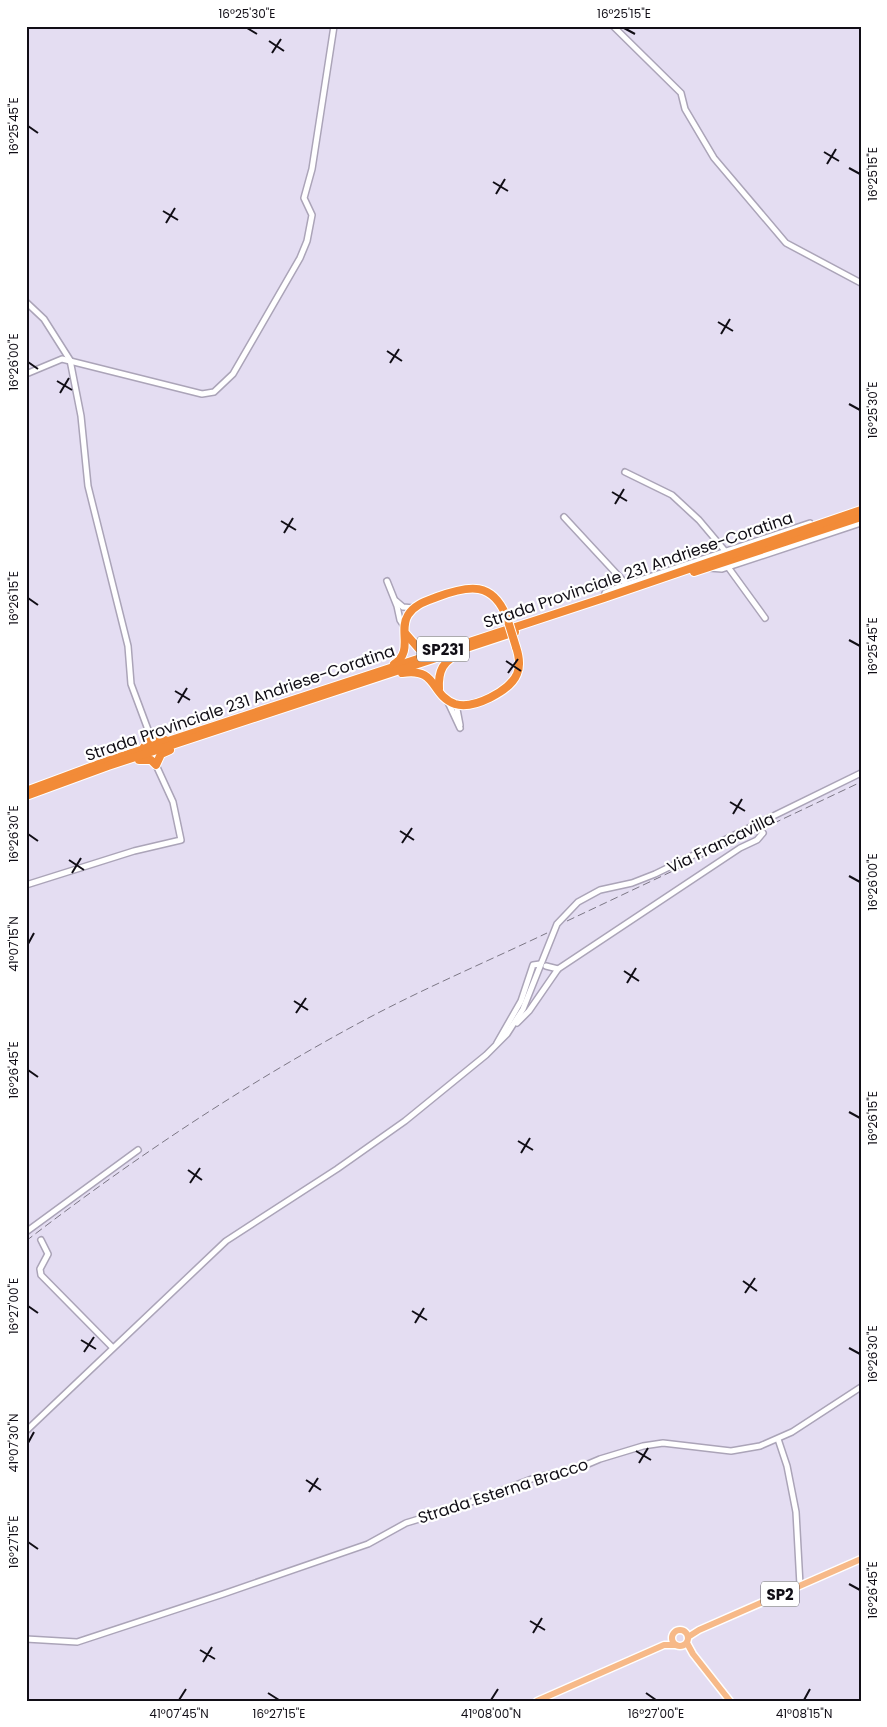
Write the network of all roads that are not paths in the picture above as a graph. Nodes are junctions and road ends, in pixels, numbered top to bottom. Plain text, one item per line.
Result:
1 (334, 26) edge
2 (613, 26) edge
3 (861, 283) edge
4 (26, 302) edge
5 (70, 360) junction
6 (26, 374) edge
7 (625, 472) dead end
8 (861, 508) edge
9 (564, 517) dead end
10 (861, 517) edge
11 (861, 523) edge
12 (726, 552) junction
13 (728, 567) junction
14 (706, 568) junction
15 (387, 581) dead end
16 (626, 584) junction
17 (604, 598) junction
18 (397, 606) junction
19 (414, 608) junction
20 (407, 616) junction
21 (765, 618) dead end
22 (405, 629) junction
23 (489, 640) junction
24 (440, 650) junction
25 (376, 671) junction
26 (396, 671) junction
27 (440, 691) junction
28 (446, 700) junction
29 (470, 703) junction
30 (456, 704) junction
31 (457, 717) junction
32 (208, 727) junction
33 (224, 728) junction
34 (150, 735) junction
35 (106, 764) junction
36 (156, 765) junction
37 (861, 773) edge
38 (26, 790) edge
39 (26, 796) edge
40 (763, 834) dead end
41 (26, 885) edge
42 (540, 964) dead end
43 (546, 966) dead end
44 (558, 970) junction
45 (526, 1010) junction
46 (496, 1046) junction
47 (138, 1150) dead end
48 (26, 1232) edge
49 (42, 1240) dead end
50 (112, 1347) junction
51 (861, 1387) edge
52 (26, 1431) edge
53 (778, 1439) junction
54 (861, 1559) edge
55 (800, 1585) junction
56 (698, 1630) junction
57 (684, 1631) junction
58 (672, 1637) junction
59 (26, 1640) edge
60 (688, 1640) junction
61 (664, 1645) junction
62 (677, 1646) junction
63 (693, 1654) junction
64 (537, 1701) edge
65 (730, 1701) edge

1 - 5 street
2 - 3 street
4 - 5 street
5 - 6 street
5 - 34 street
7 - 12 street
8 - 12 street
8 - 17 highway, Strada Provinciale 231 Andriese-Coratina / SP231
9 - 16 street
10 - 14 highway, Strada Provinciale 231 Andriese-Coratina / SP231
11 - 13 street
12 - 16 street
13 - 14 street
13 - 21 street
14 - 23 highway, Strada Provinciale 231 Andriese-Coratina / SP231
15 - 18 street
16 - 17 street
17 - 24 highway, Strada Provinciale 231 Andriese-Coratina / SP231
18 - 19 street
18 - 20 street
18 - 22 street
19 - 20 highway
19 - 29 highway, bridge
20 - 22 highway
22 - 24 highway
22 - 25 highway
23 - 26 highway, Strada Provinciale 231 Andriese-Coratina / SP231
23 - 27 highway
24 - 25 highway, Strada Provinciale 231 Andriese-Coratina / SP231
25 - 32 highway, Strada Provinciale 231 Andriese-Coratina / SP231
26 - 27 highway
26 - 33 highway, Strada Provinciale 231 Andriese-Coratina / SP231
27 - 28 highway
28 - 30 highway
28 - 31 street
29 - 30 highway
29 - 31 street
30 - 31 street
32 - 34 highway
32 - 35 highway, Strada Provinciale 231 Andriese-Coratina / SP231
33 - 35 highway, Strada Provinciale 231 Andriese-Coratina / SP231
33 - 36 highway
34 - 35 highway
35 - 36 highway
35 - 38 highway, Strada Provinciale 231 Andriese-Coratina / SP231
35 - 39 highway, Strada Provinciale 231 Andriese-Coratina / SP231
36 - 41 street
37 - 45 street, Via Francavilla
40 - 44 street
42 - 46 street
43 - 44 street
44 - 45 street
45 - 46 street
46 - 50 street
47 - 48 street
49 - 50 street
50 - 52 street
51 - 53 street, Strada Esterna Bracco
53 - 55 street
53 - 59 street, Strada Esterna Bracco
54 - 55 main road, SP2
55 - 56 main road, SP2
56 - 57 main road, SP2
56 - 60 main road, SP2
57 - 58 main road
57 - 60 main road
58 - 61 main road
58 - 62 main road
60 - 62 main road
60 - 63 main road
61 - 62 main road
61 - 64 main road
62 - 63 main road
63 - 65 main road

